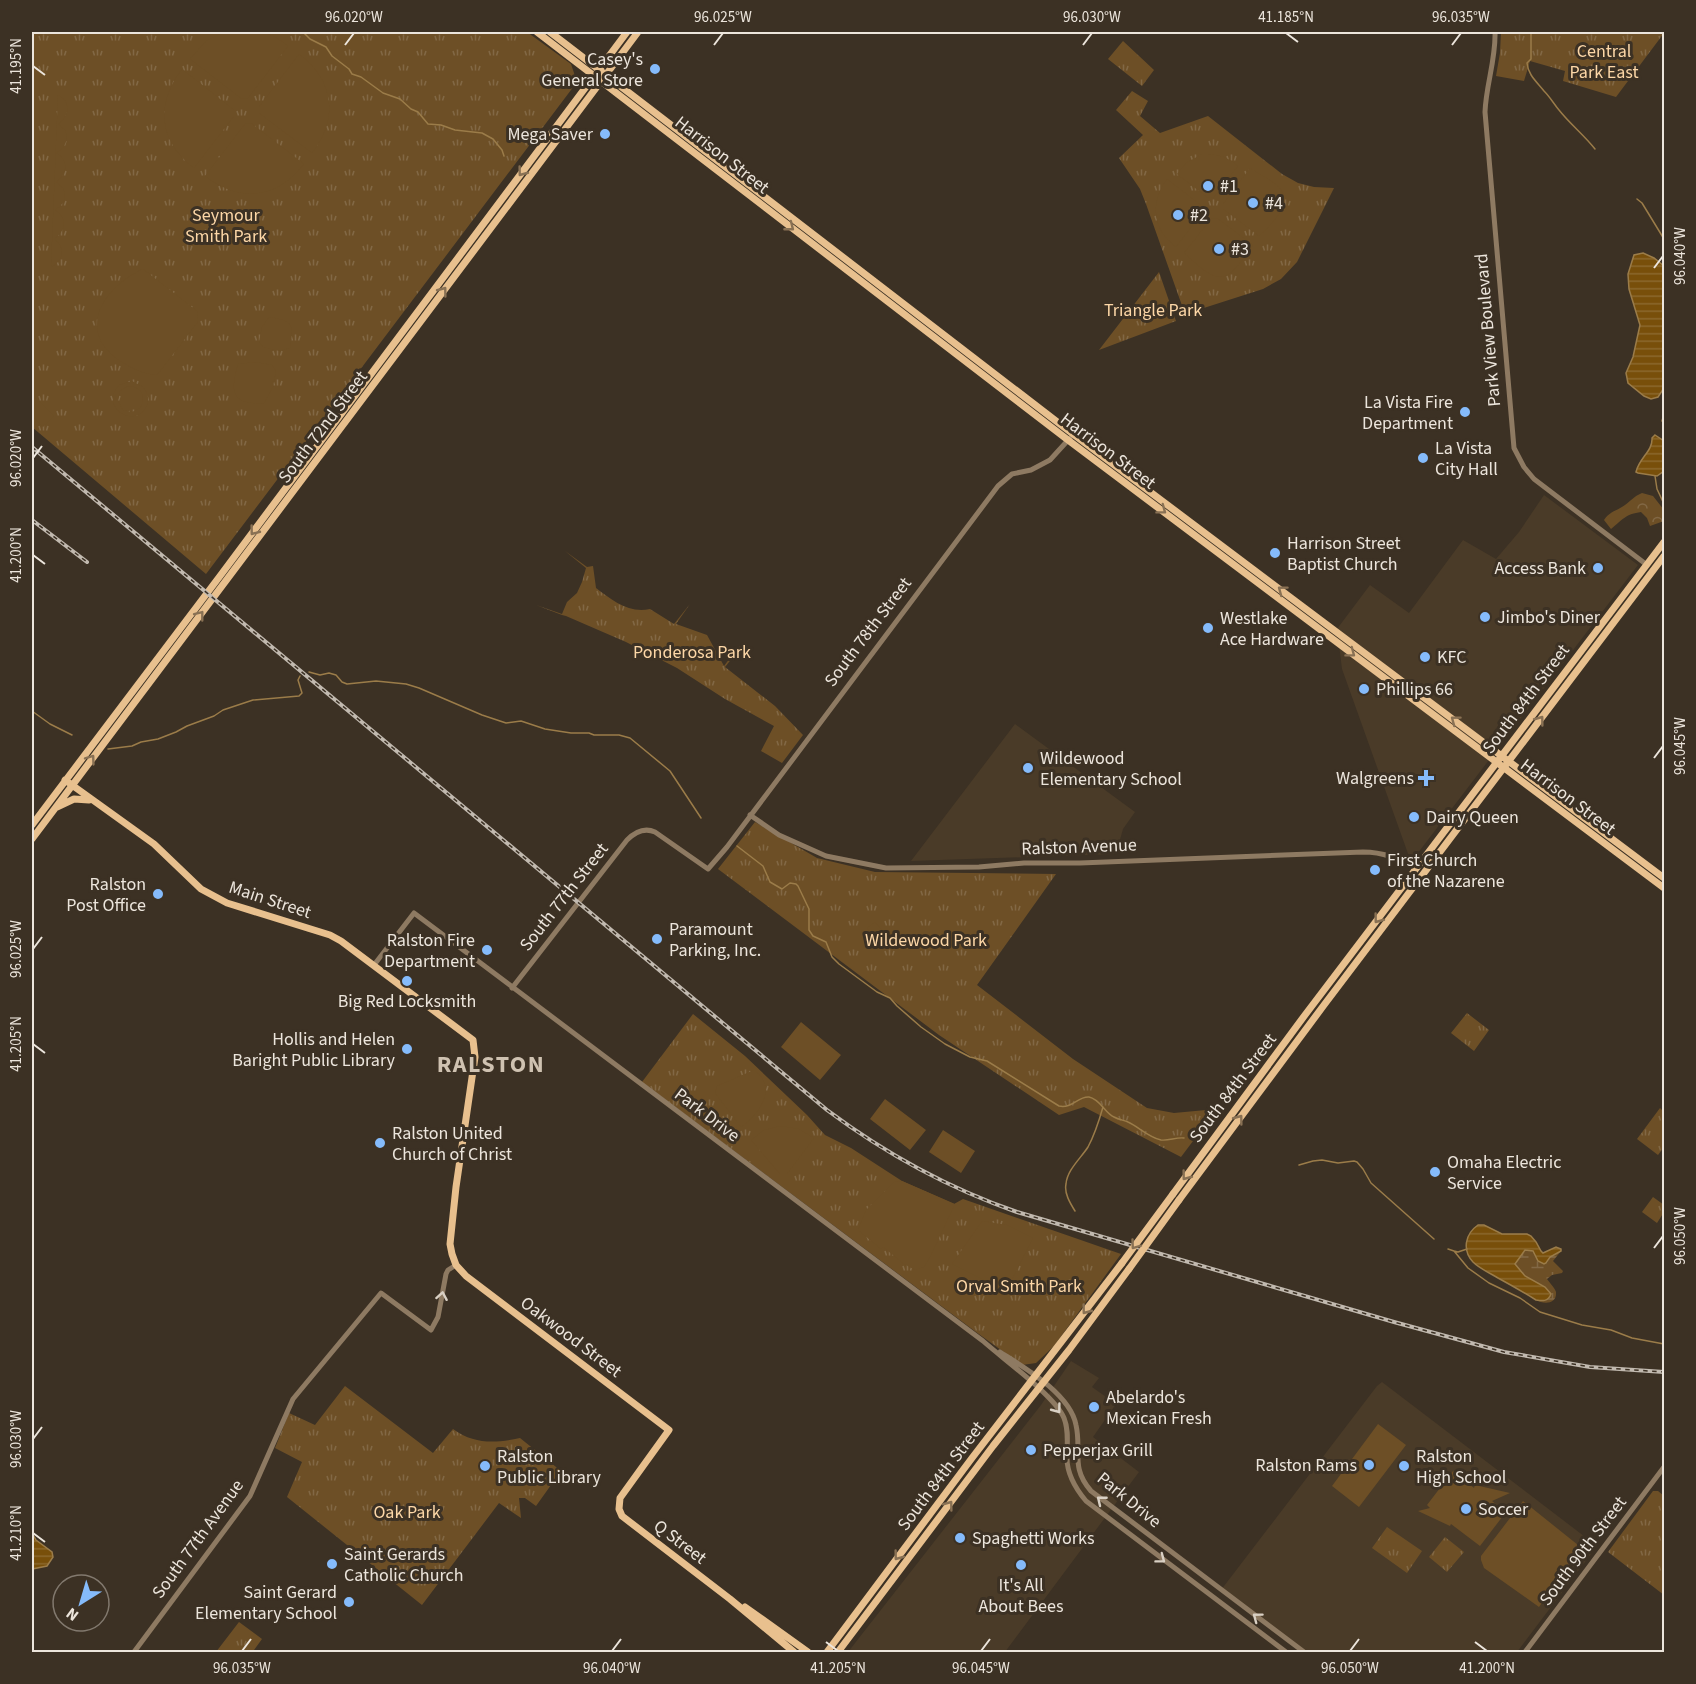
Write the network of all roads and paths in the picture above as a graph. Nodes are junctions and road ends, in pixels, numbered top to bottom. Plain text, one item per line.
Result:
1 (537, 32) edge
2 (550, 32) edge
3 (627, 32) edge
4 (638, 32) edge
5 (1495, 32) edge
6 (596, 72) junction
7 (603, 77) junction
8 (1070, 438) junction
9 (1665, 542) edge
10 (1665, 556) edge
11 (1647, 565) junction
12 (1499, 758) junction
13 (1507, 764) junction
14 (65, 780) junction
15 (72, 786) junction
16 (91, 800) junction
17 (55, 808) junction
18 (750, 815) junction
19 (32, 825) edge
20 (644, 830) joint
21 (32, 839) edge
22 (1415, 869) junction
23 (1665, 878) edge
24 (1665, 888) edge
25 (1391, 916) junction
26 (374, 965) junction
27 (512, 988) junction
28 (456, 1265) junction
29 (1033, 1379) junction
30 (1041, 1386) junction
31 (1665, 1467) edge
32 (619, 1505) joint
33 (730, 1599) junction
34 (134, 1653) edge
35 (794, 1653) edge
36 (808, 1653) edge
37 (827, 1653) edge
38 (838, 1653) edge
39 (1286, 1653) edge
40 (1304, 1653) edge
41 (1525, 1653) edge

1 - 6 main road, Harrison Street
2 - 6 main road, Harrison Street
3 - 6 main road, South 72nd Street
4 - 7 main road, South 72nd Street
5 - 11 street, Park View Boulevard
6 - 7 main road, Harrison Street
6 -> 14 main road, South 72nd Street
7 -> 8 main road, Harrison Street
12 -> 7 main road, Harrison Street
15 -> 7 main road, South 72nd Street
8 -> 12 main road, Harrison Street
8 - 18 street, South 78th Street
9 - 11 main road, South 84th Street
13 -> 10 main road, South 84th Street
11 - 12 main road, South 84th Street
12 - 13 main road, Harrison Street
12 - 22 main road, South 84th Street
13 - 23 main road, Harrison Street
13 - 24 main road, Harrison Street
13 - 25 main road, South 84th Street
14 - 15 main road, Main Street
14 - 19 main road, South 72nd Street
15 - 16 main road, Main Street
15 - 17 main road, South 72nd Street
16 - 17 main road
16 - 26 main road, Main Street
17 - 21 main road, South 72nd Street
18 - 20 street, South 78th Street
18 - 22 street, Ralston Avenue
20 - 27 street, South 77th Street
22 - 25 main road
22 -> 29 main road, South 84th Street, bridge
30 -> 25 main road, South 84th Street, bridge
26 - 27 street, Park Drive
26 - 28 main road, Main Street
27 - 29 street, Park Drive
28 - 32 main road, Oakwood Street
34 -> 28 street, South 77th Avenue
29 - 30 street, Park Drive
29 -> 37 main road, South 84th Street
38 -> 30 main road, South 84th Street
30 -> 39 street, Park Drive
40 -> 30 street, Park Drive
31 - 41 street, South 90th Street
32 - 33 main road, Q Street
33 - 35 main road, Q Street
33 - 36 main road, Q Street

